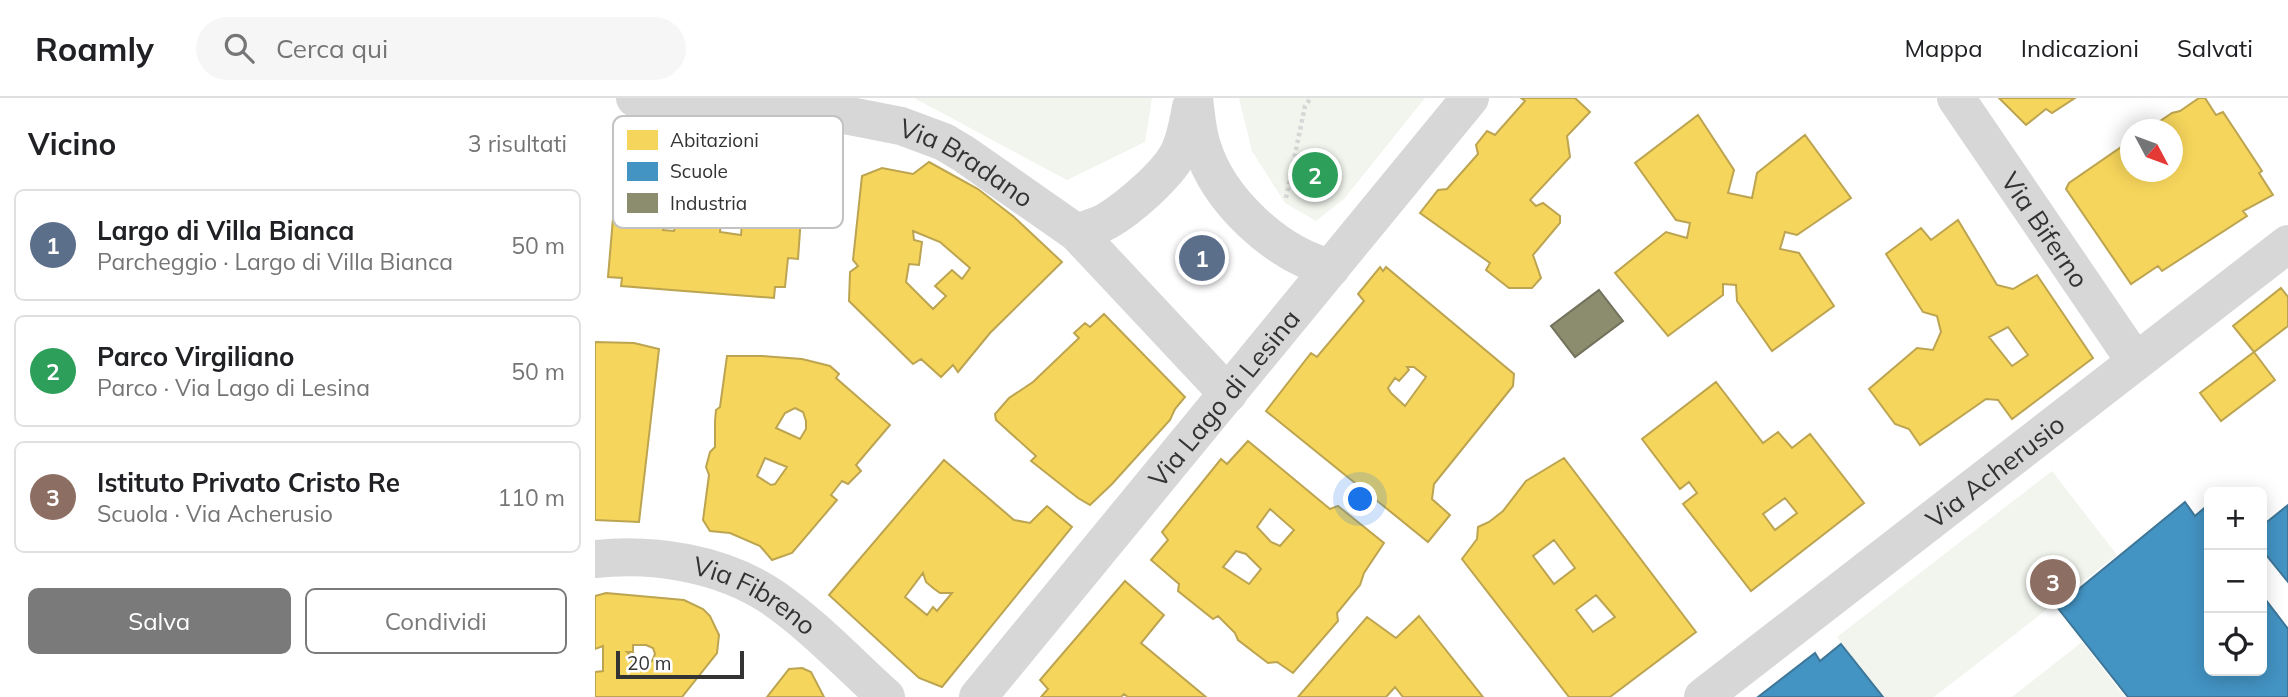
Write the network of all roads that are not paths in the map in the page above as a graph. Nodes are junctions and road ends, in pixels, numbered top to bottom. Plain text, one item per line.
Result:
1 (635, 98) edge
2 (1193, 98) edge
3 (1470, 98) edge
4 (1956, 98) edge
5 (1077, 233) junction
6 (2288, 244) edge
7 (1331, 268) junction
8 (2135, 361) junction
9 (1229, 394) junction
10 (595, 559) edge
11 (886, 697) edge
12 (978, 697) edge
13 (1703, 697) edge

1 - 5 street, Via Bradano
2 - 5 street
2 - 7 street
3 - 7 street, Via Lago di Lesina
4 - 8 street, Via Biferno
5 - 9 street, Via Bradano
6 - 8 street, Via Acherusio
7 - 9 street, Via Lago di Lesina
8 - 13 street, Via Acherusio
9 - 12 street, Via Lago di Lesina
10 - 11 street, Via Fibreno

